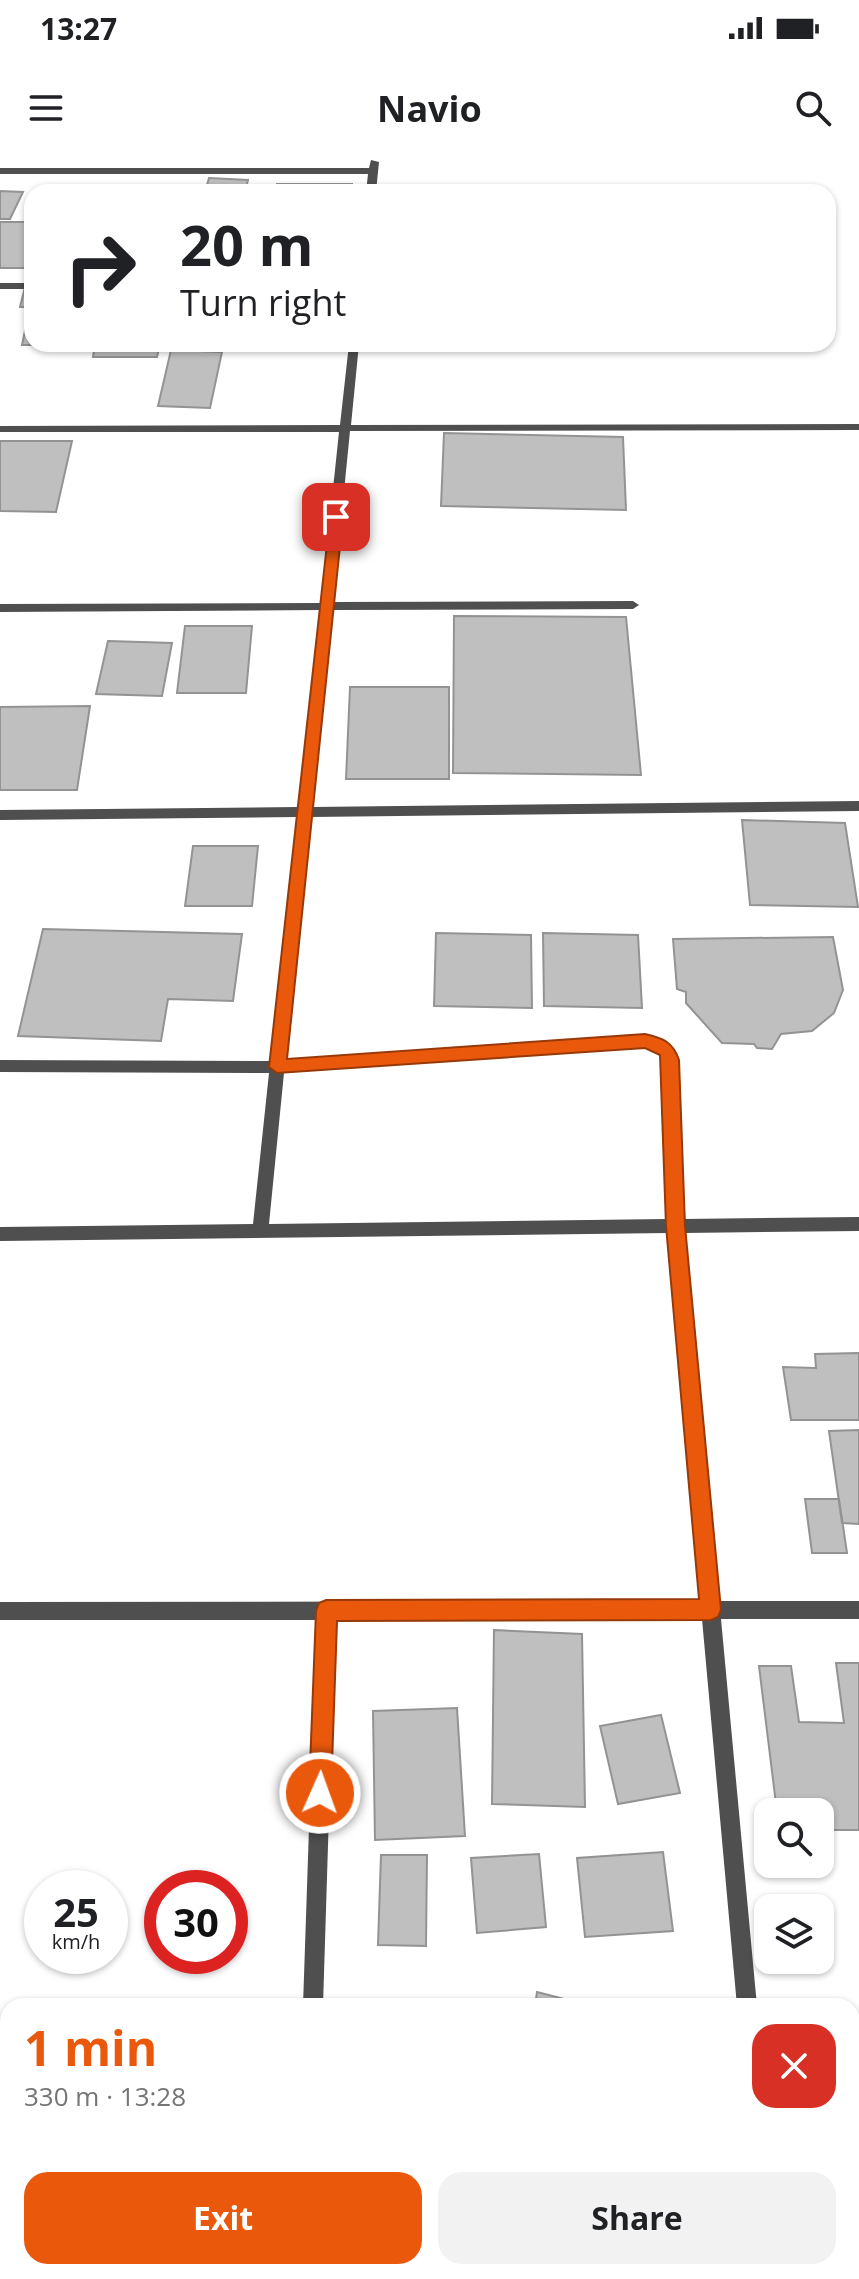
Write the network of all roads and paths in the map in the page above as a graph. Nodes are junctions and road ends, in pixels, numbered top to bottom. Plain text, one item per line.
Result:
1 (374, 165) edge
2 (0, 171) edge
3 (0, 286) edge
4 (24, 286) edge
5 (353, 352) edge
6 (859, 427) edge
7 (345, 428) junction
8 (0, 429) edge
9 (633, 605) dead end
10 (327, 606) junction
11 (0, 608) edge
12 (859, 806) edge
13 (305, 812) junction
14 (0, 815) edge
15 (0, 1066) edge
16 (277, 1067) junction
17 (859, 1224) edge
18 (675, 1226) junction
19 (260, 1231) junction
20 (0, 1234) edge
21 (711, 1610) junction
22 (859, 1610) edge
23 (0, 1611) edge
24 (326, 1611) junction
25 (313, 1998) edge
26 (746, 1998) edge

1 - 2 street
3 - 4 street
5 - 7 street
6 - 7 street
7 - 8 street
7 - 10 street
9 - 10 street
10 - 11 street
10 - 13 street
12 - 13 street
13 - 14 street
13 - 16 street
15 - 16 street
16 - 18 street
16 - 19 street
17 - 18 street
18 - 19 street
18 - 21 street
19 - 20 street
21 - 22 street
21 - 24 street
21 - 26 street
23 - 24 street
24 - 25 street

